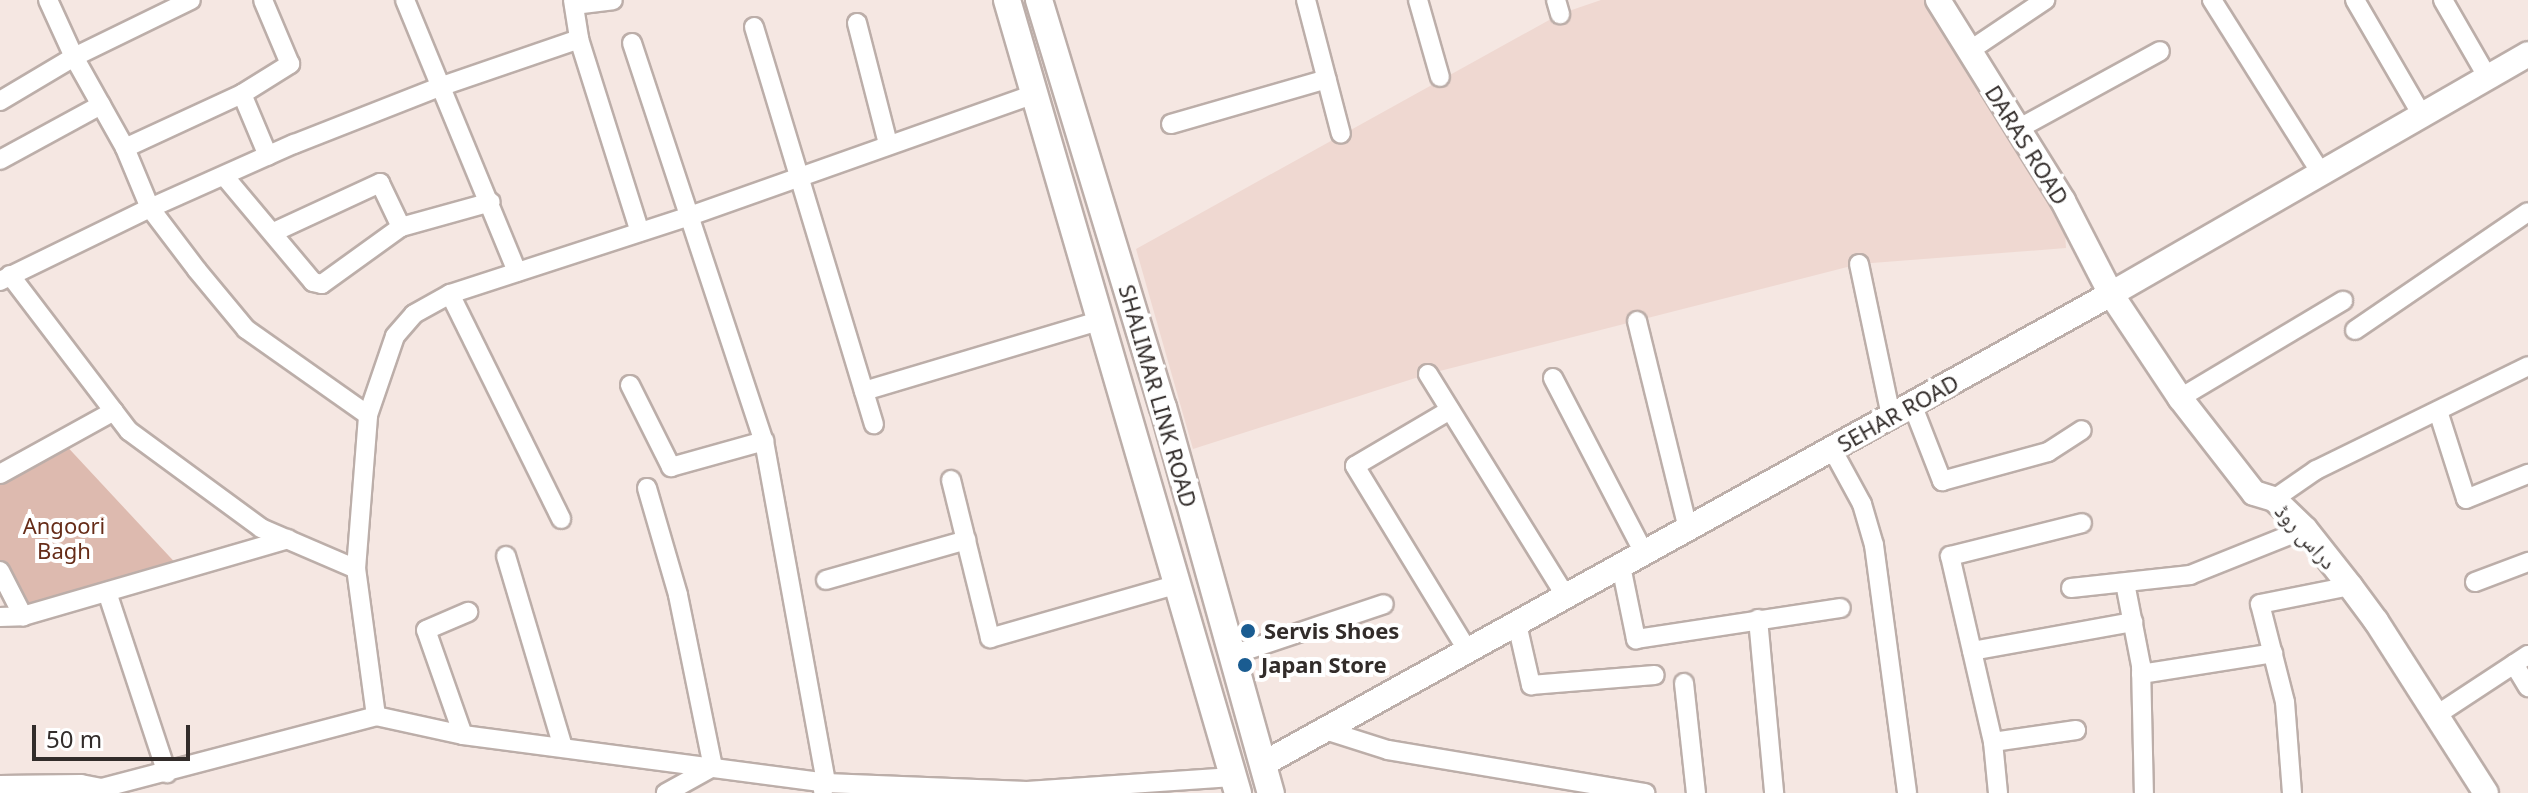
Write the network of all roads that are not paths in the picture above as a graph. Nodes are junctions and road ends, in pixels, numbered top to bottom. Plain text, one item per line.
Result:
1 (48, 0) edge
2 (191, 0) edge
3 (263, 0) edge
4 (405, 0) edge
5 (613, 0) edge
6 (1007, 0) edge
7 (1039, 0) edge
8 (1306, 0) edge
9 (1418, 0) edge
10 (1938, 0) edge
11 (2045, 0) edge
12 (2212, 0) edge
13 (2355, 0) edge
14 (2443, 0) edge
15 (574, 2) edge
16 (857, 23) dead end
17 (754, 27) dead end
18 (579, 39) junction
19 (632, 43) dead end
20 (1969, 51) junction
21 (2160, 51) dead end
22 (2528, 54) edge
23 (74, 57) junction
24 (1440, 77) dead end
25 (2488, 78) junction
26 (1327, 79) junction
27 (442, 86) junction
28 (242, 94) junction
29 (1034, 94) junction
30 (0, 101) edge
31 (101, 105) junction
32 (2422, 115) junction
33 (1171, 124) dead end
34 (2016, 130) junction
35 (1341, 134) dead end
36 (888, 144) junction
37 (125, 148) junction
38 (268, 156) junction
39 (0, 160) edge
40 (2321, 173) junction
41 (797, 175) junction
42 (225, 177) junction
43 (491, 202) junction
44 (150, 208) junction
45 (2528, 212) edge
46 (687, 217) junction
47 (401, 227) junction
48 (274, 232) junction
49 (640, 232) junction
50 (1859, 264) dead end
51 (517, 272) junction
52 (5, 278) edge
53 (450, 294) junction
54 (2111, 294) junction
55 (2343, 301) dead end
56 (1099, 321) junction
57 (1637, 321) dead end
58 (2355, 330) dead end
59 (2528, 366) edge
60 (1428, 374) dead end
61 (1553, 378) dead end
62 (630, 385) dead end
63 (864, 391) junction
64 (2180, 398) junction
65 (1912, 404) junction
66 (1163, 407) junction
67 (1450, 410) junction
68 (114, 411) junction
69 (2438, 411) junction
70 (368, 415) junction
71 (1891, 416) junction
72 (1127, 418) junction
73 (874, 424) dead end
74 (2082, 430) dead end
75 (764, 441) junction
76 (1832, 449) junction
77 (0, 474) edge
78 (2528, 474) edge
79 (951, 480) dead end
80 (647, 488) dead end
81 (2274, 499) junction
82 (561, 519) dead end
83 (2082, 523) dead end
84 (1688, 529) junction
85 (2305, 529) junction
86 (288, 539) junction
87 (966, 540) junction
88 (1644, 553) junction
89 (506, 556) dead end
90 (2528, 562) edge
91 (1621, 566) junction
92 (356, 569) junction
93 (0, 571) edge
94 (826, 580) dead end
95 (2475, 582) dead end
96 (2125, 583) junction
97 (1175, 585) junction
98 (2350, 586) junction
99 (2071, 588) dead end
100 (107, 592) junction
101 (1566, 597) junction
102 (1384, 604) dead end
103 (1841, 608) dead end
104 (468, 612) dead end
105 (23, 616) junction
106 (0, 617) edge
107 (1758, 619) junction
108 (2133, 622) junction
109 (1517, 624) junction
110 (1468, 651) junction
111 (1972, 651) junction
112 (2273, 653) junction
113 (1232, 655) junction
114 (2521, 660) edge
115 (2141, 674) junction
116 (1655, 675) dead end
117 (1684, 683) dead end
118 (2528, 687) edge
119 (376, 716) junction
120 (2435, 716) junction
121 (1325, 730) junction
122 (2076, 730) dead end
123 (463, 735) junction
124 (1993, 742) junction
125 (563, 747) junction
126 (1263, 764) junction
127 (713, 767) junction
128 (167, 773) junction
129 (0, 785) edge
130 (1235, 785) edge
131 (824, 788) edge
132 (666, 793) edge
133 (1271, 793) edge
134 (1645, 793) edge
135 (1696, 793) edge
136 (1774, 793) edge
137 (1907, 793) edge
138 (1998, 793) edge
139 (2144, 793) edge
140 (2292, 793) edge
141 (2486, 793) edge

1 - 23 street
2 - 23 street
3 - 28 street
4 - 27 street
5 - 15 street
6 - 29 main road, SHALIMAR LINK ROAD
7 - 66 main road, SHALIMAR LINK ROAD
8 - 26 street
9 - 24 street
10 - 20 street, DARAS ROAD
11 - 20 street
12 - 40 street
13 - 32 street
14 - 25 street
15 - 18 street
16 - 36 street
17 - 41 street
18 - 27 street
18 - 49 street
19 - 46 street
20 - 34 street, DARAS ROAD
21 - 34 street
22 - 25 street, SEHAR ROAD
23 - 30 street
23 - 31 street
25 - 32 street, SEHAR ROAD
26 - 33 street
26 - 35 street
27 - 38 street
27 - 43 street
28 - 37 street
28 - 38 street
29 - 36 street
29 - 56 main road, SHALIMAR LINK ROAD
31 - 37 street
31 - 39 street
32 - 40 street, SEHAR ROAD
34 - 54 street, DARAS ROAD
36 - 41 street
37 - 44 street
38 - 42 street
40 - 54 street, SEHAR ROAD
41 - 46 street
41 - 63 street
42 - 44 street
42 - 48 street
43 - 47 street
43 - 51 street
44 - 52 street
44 - 70 street
45 - 58 street
46 - 49 street
46 - 75 street
47 - 48 street
47 - 48 street
49 - 51 street
50 - 71 street
51 - 53 street
52 - 68 street
53 - 70 street
53 - 82 street
54 - 64 street, دراس روڈ
54 - 65 street, SEHAR ROAD
55 - 64 street
56 - 63 street
56 - 72 main road, SHALIMAR LINK ROAD
57 - 84 street
59 - 69 street
60 - 67 street
61 - 88 street
62 - 75 street
63 - 73 street
64 - 81 street, دراس روڈ
65 - 71 street, SEHAR ROAD
65 - 74 street
66 - 72 main road
66 - 113 main road, SHALIMAR LINK ROAD
67 - 101 street
67 - 110 street
68 - 77 street
68 - 86 street
69 - 78 street
69 - 81 street
70 - 92 street
71 - 76 street, SEHAR ROAD
72 - 97 main road, SHALIMAR LINK ROAD
75 - 131 street
76 - 84 street, SEHAR ROAD
76 - 137 street
79 - 87 street
80 - 127 street
81 - 85 street, دراس روڈ
83 - 111 street
84 - 88 street, SEHAR ROAD
85 - 96 street
85 - 98 street, دراس روڈ
86 - 92 street
86 - 100 street
87 - 94 street
87 - 97 street
88 - 91 street, SEHAR ROAD
89 - 125 street
90 - 95 street
91 - 101 street, SEHAR ROAD
91 - 107 street
92 - 119 street
93 - 105 street
96 - 99 street
96 - 108 street
97 - 130 main road, SHALIMAR LINK ROAD
98 - 112 street
98 - 120 street, دراس روڈ
100 - 105 street
100 - 128 street
101 - 109 street, SEHAR ROAD
102 - 113 street
103 - 107 street
104 - 123 street
105 - 106 street
107 - 136 street
108 - 111 street
108 - 115 street
109 - 110 street, SEHAR ROAD
109 - 116 street
110 - 121 street, SEHAR ROAD
111 - 124 street
112 - 115 street
112 - 140 street
113 - 126 main road, SHALIMAR LINK ROAD
114 - 118 street
114 - 120 street
115 - 139 street
117 - 135 street
119 - 123 street
119 - 128 street
120 - 141 street, دراس روڈ
121 - 126 street, SEHAR ROAD
121 - 134 street
122 - 124 street
123 - 125 street
124 - 138 street
125 - 127 street
126 - 133 main road, SHALIMAR LINK ROAD
127 - 131 street
127 - 132 street
128 - 129 street
130 - 131 street

